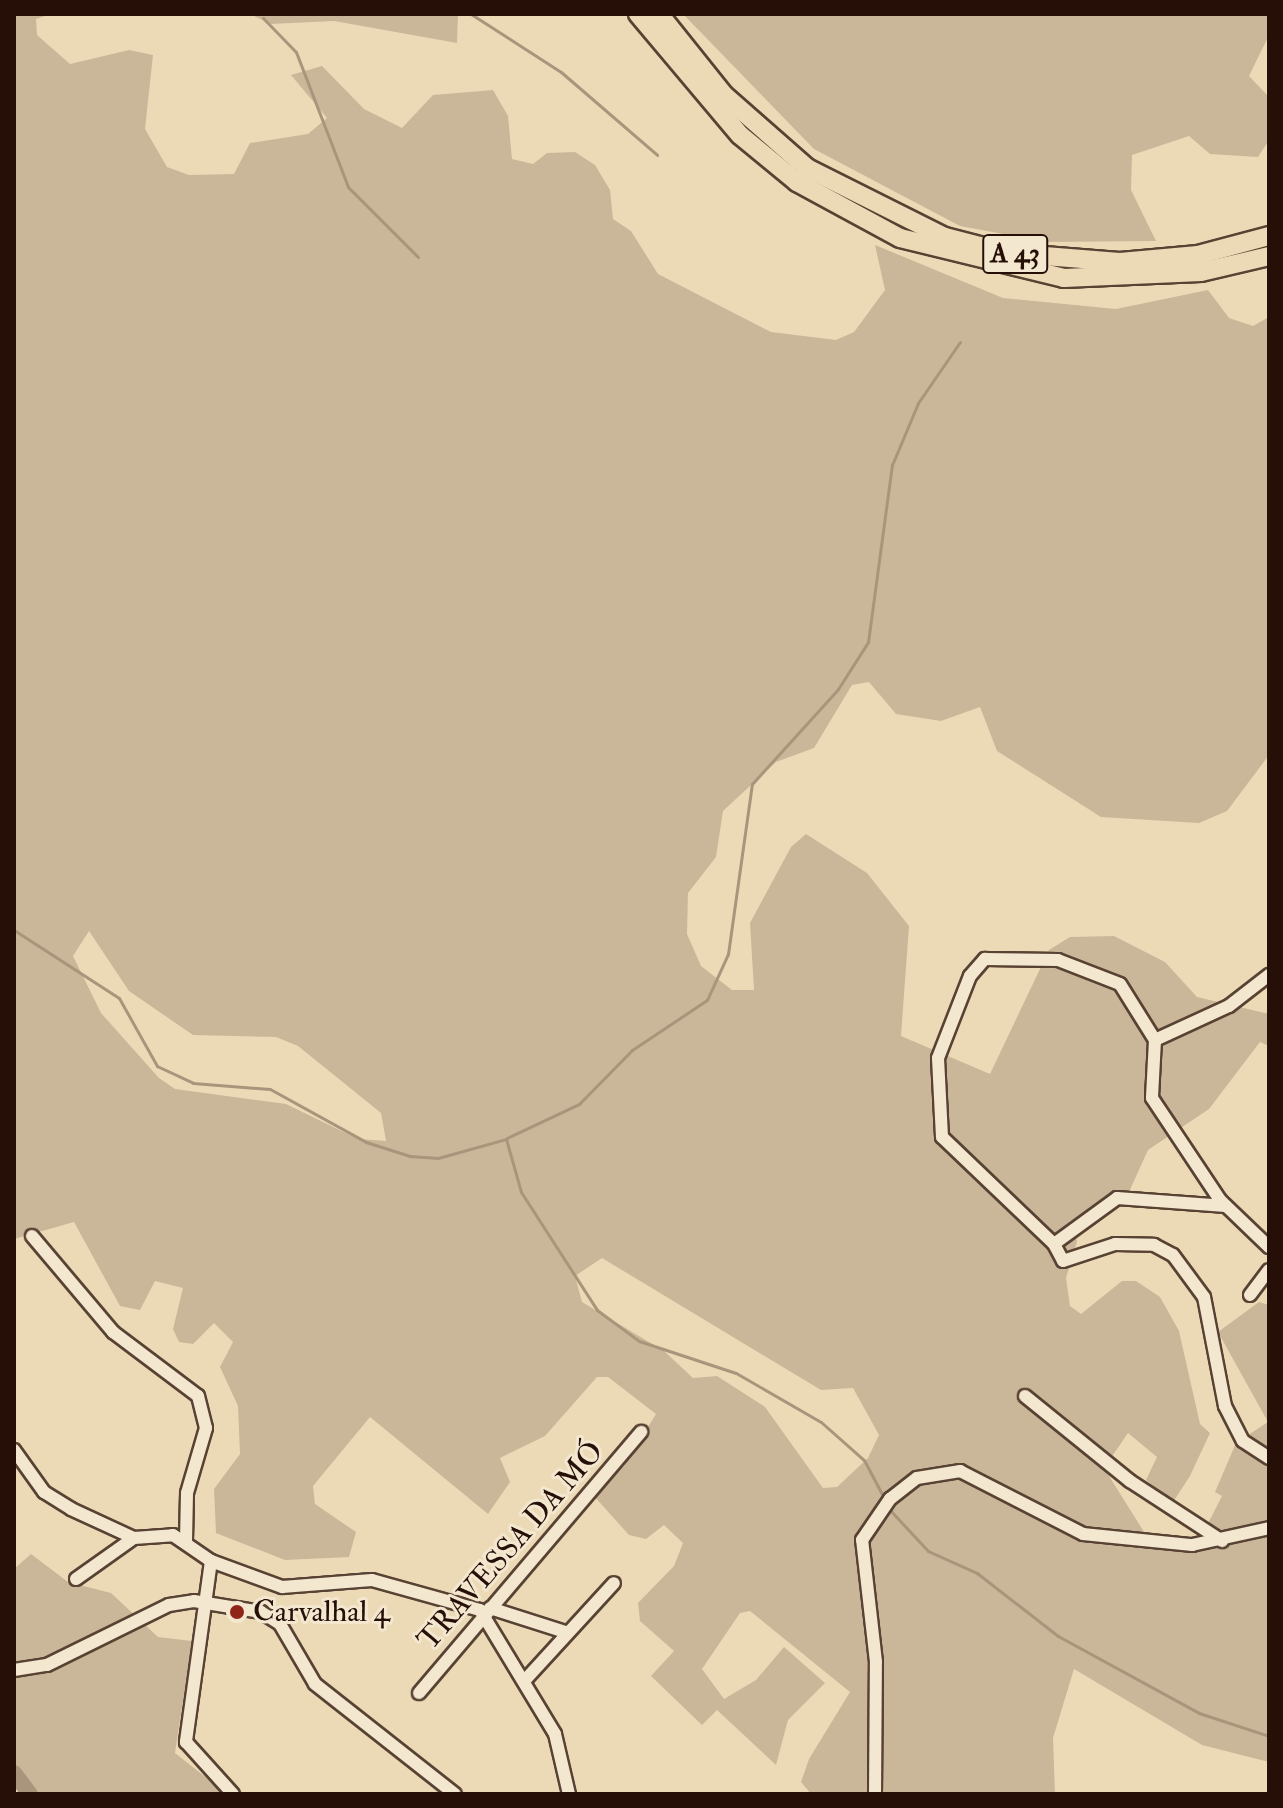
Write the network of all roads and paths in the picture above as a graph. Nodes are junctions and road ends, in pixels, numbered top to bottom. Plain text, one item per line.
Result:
1 (638, 14) edge
2 (659, 14) edge
3 (839, 198) junction
4 (1269, 236) edge
5 (1269, 256) edge
6 (1199, 264) junction
7 (1269, 975) edge
8 (1155, 1040) junction
9 (1226, 1206) junction
10 (32, 1236) dead end
11 (1054, 1244) junction
12 (1269, 1247) edge
13 (1269, 1270) edge
14 (1250, 1295) dead end
15 (1025, 1396) dead end
16 (641, 1432) dead end
17 (14, 1450) edge
18 (1269, 1458) edge
19 (1269, 1528) edge
20 (134, 1538) junction
21 (186, 1540) junction
22 (1222, 1541) junction
23 (211, 1561) junction
24 (76, 1579) dead end
25 (614, 1583) dead end
26 (201, 1602) junction
27 (487, 1611) junction
28 (565, 1632) junction
29 (14, 1670) edge
30 (526, 1679) junction
31 (419, 1693) dead end
32 (233, 1794) edge
33 (455, 1794) edge
34 (569, 1794) edge
35 (875, 1794) edge

1 - 3 highway, A 43
2 - 3 highway, A 43
3 - 6 highway, A 43
3 - 6 highway, A 43
4 - 6 highway, A 43
5 - 6 highway, A 43
7 - 8 street
8 - 9 street
8 - 11 street
9 - 11 street
9 - 12 street
10 - 21 street
11 - 18 street
13 - 14 street
15 - 22 street
16 - 27 street, TRAVESSA DA MÓ
17 - 20 street
19 - 22 street
20 - 21 street
20 - 24 street
21 - 23 street
22 - 35 street
23 - 26 street
23 - 27 street
25 - 28 street
26 - 29 street
26 - 32 street
26 - 33 street
27 - 28 street
27 - 30 street
27 - 31 street, TRAVESSA DA MÓ
28 - 30 street
30 - 34 street

